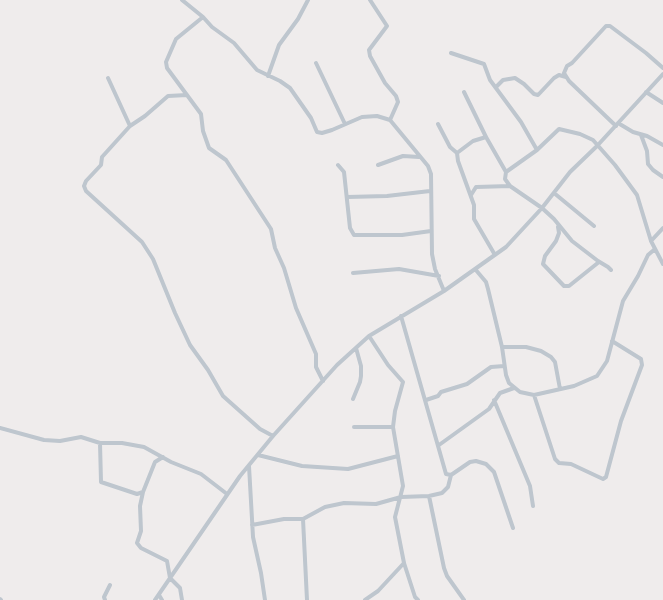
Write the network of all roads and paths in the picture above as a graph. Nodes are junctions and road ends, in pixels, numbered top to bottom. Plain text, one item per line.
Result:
1 (183, 0) edge
2 (308, 0) edge
3 (370, 0) edge
4 (203, 17) junction
5 (451, 54) dead end
6 (316, 63) dead end
7 (663, 68) edge
8 (663, 74) edge
9 (268, 76) junction
10 (566, 77) junction
11 (108, 78) dead end
12 (496, 87) junction
13 (464, 92) dead end
14 (646, 92) junction
15 (187, 95) junction
16 (663, 103) edge
17 (390, 120) junction
18 (345, 124) junction
19 (438, 124) dead end
20 (617, 124) junction
21 (130, 126) junction
22 (641, 135) junction
23 (486, 137) junction
24 (663, 145) edge
25 (598, 146) junction
26 (537, 150) junction
27 (457, 153) junction
28 (419, 157) junction
29 (378, 164) dead end
30 (338, 165) dead end
31 (506, 172) junction
32 (663, 177) edge
33 (467, 185) junction
34 (510, 186) junction
35 (476, 187) junction
36 (430, 191) junction
37 (554, 193) junction
38 (471, 196) junction
39 (348, 197) junction
40 (542, 208) junction
41 (594, 226) dead end
42 (558, 227) junction
43 (663, 228) edge
44 (431, 231) junction
45 (651, 241) junction
46 (655, 249) junction
47 (495, 255) junction
48 (599, 262) junction
49 (663, 264) edge
50 (475, 269) junction
51 (611, 270) dead end
52 (353, 273) dead end
53 (439, 276) junction
54 (444, 291) junction
55 (401, 316) junction
56 (368, 336) junction
57 (612, 341) junction
58 (502, 347) junction
59 (356, 348) junction
60 (504, 366) junction
61 (323, 381) junction
62 (514, 388) junction
63 (560, 389) junction
64 (534, 395) junction
65 (353, 399) dead end
66 (426, 400) junction
67 (494, 400) junction
68 (354, 427) dead end
69 (393, 427) junction
70 (0, 428) edge
71 (273, 436) junction
72 (100, 443) junction
73 (439, 445) junction
74 (258, 455) junction
75 (398, 456) junction
76 (163, 457) junction
77 (249, 466) junction
78 (452, 475) junction
79 (143, 492) junction
80 (227, 494) junction
81 (401, 496) junction
82 (429, 496) junction
83 (533, 506) dead end
84 (303, 519) junction
85 (252, 526) junction
86 (514, 528) dead end
87 (404, 563) junction
88 (170, 578) junction
89 (110, 586) dead end
90 (159, 594) junction
91 (105, 600) edge
92 (155, 600) edge
93 (162, 600) edge
94 (182, 600) edge
95 (264, 600) edge
96 (307, 600) edge
97 (365, 600) edge
98 (418, 600) edge
99 (464, 600) edge

1 - 4 street
2 - 9 street
3 - 17 street
4 - 9 street
4 - 15 street
5 - 12 street
6 - 18 street
7 - 10 street
8 - 14 street
9 - 18 street
10 - 12 street
10 - 20 street
11 - 21 street
12 - 26 street
13 - 23 street
14 - 16 street
14 - 20 street
15 - 21 street
15 - 61 street
17 - 18 street
17 - 28 street
19 - 27 street
20 - 22 street
20 - 25 street
21 - 71 street
22 - 24 street
22 - 32 street
23 - 27 street
23 - 31 street
25 - 26 street
25 - 37 street
25 - 45 street
26 - 31 street
27 - 33 street
28 - 29 street
28 - 36 street
30 - 39 street
31 - 34 street
33 - 35 street
33 - 38 street
34 - 35 street
34 - 40 street
35 - 38 street
36 - 39 street
36 - 44 street
37 - 40 street
37 - 41 street
38 - 47 street
39 - 44 street
40 - 42 street
40 - 47 street
42 - 48 street
42 - 48 street
43 - 45 street
44 - 53 street
45 - 46 street
46 - 49 street
46 - 57 street
47 - 50 street
48 - 51 street
50 - 54 street
50 - 58 street
52 - 53 street
53 - 54 street
54 - 55 street
55 - 56 street
55 - 66 street
56 - 59 street
56 - 69 street
57 - 63 street
57 - 64 street
58 - 60 street
58 - 63 street
59 - 61 street
59 - 65 street
60 - 62 street
60 - 66 street
61 - 71 street
62 - 64 street
62 - 67 street
63 - 64 street
66 - 73 street
67 - 73 street
67 - 83 street
68 - 69 street
69 - 75 street
70 - 72 street
71 - 74 street
72 - 76 street
72 - 79 street
73 - 78 street
74 - 75 street
74 - 77 street
75 - 81 street
76 - 79 street
76 - 80 street
77 - 80 street
77 - 85 street
78 - 82 street
78 - 86 street
79 - 88 street
80 - 88 street
81 - 82 street
81 - 84 street
81 - 87 street
82 - 99 street
84 - 85 street
84 - 96 street
85 - 95 street
87 - 97 street
87 - 98 street
88 - 90 street
88 - 94 street
89 - 91 street
90 - 92 street
90 - 93 street

